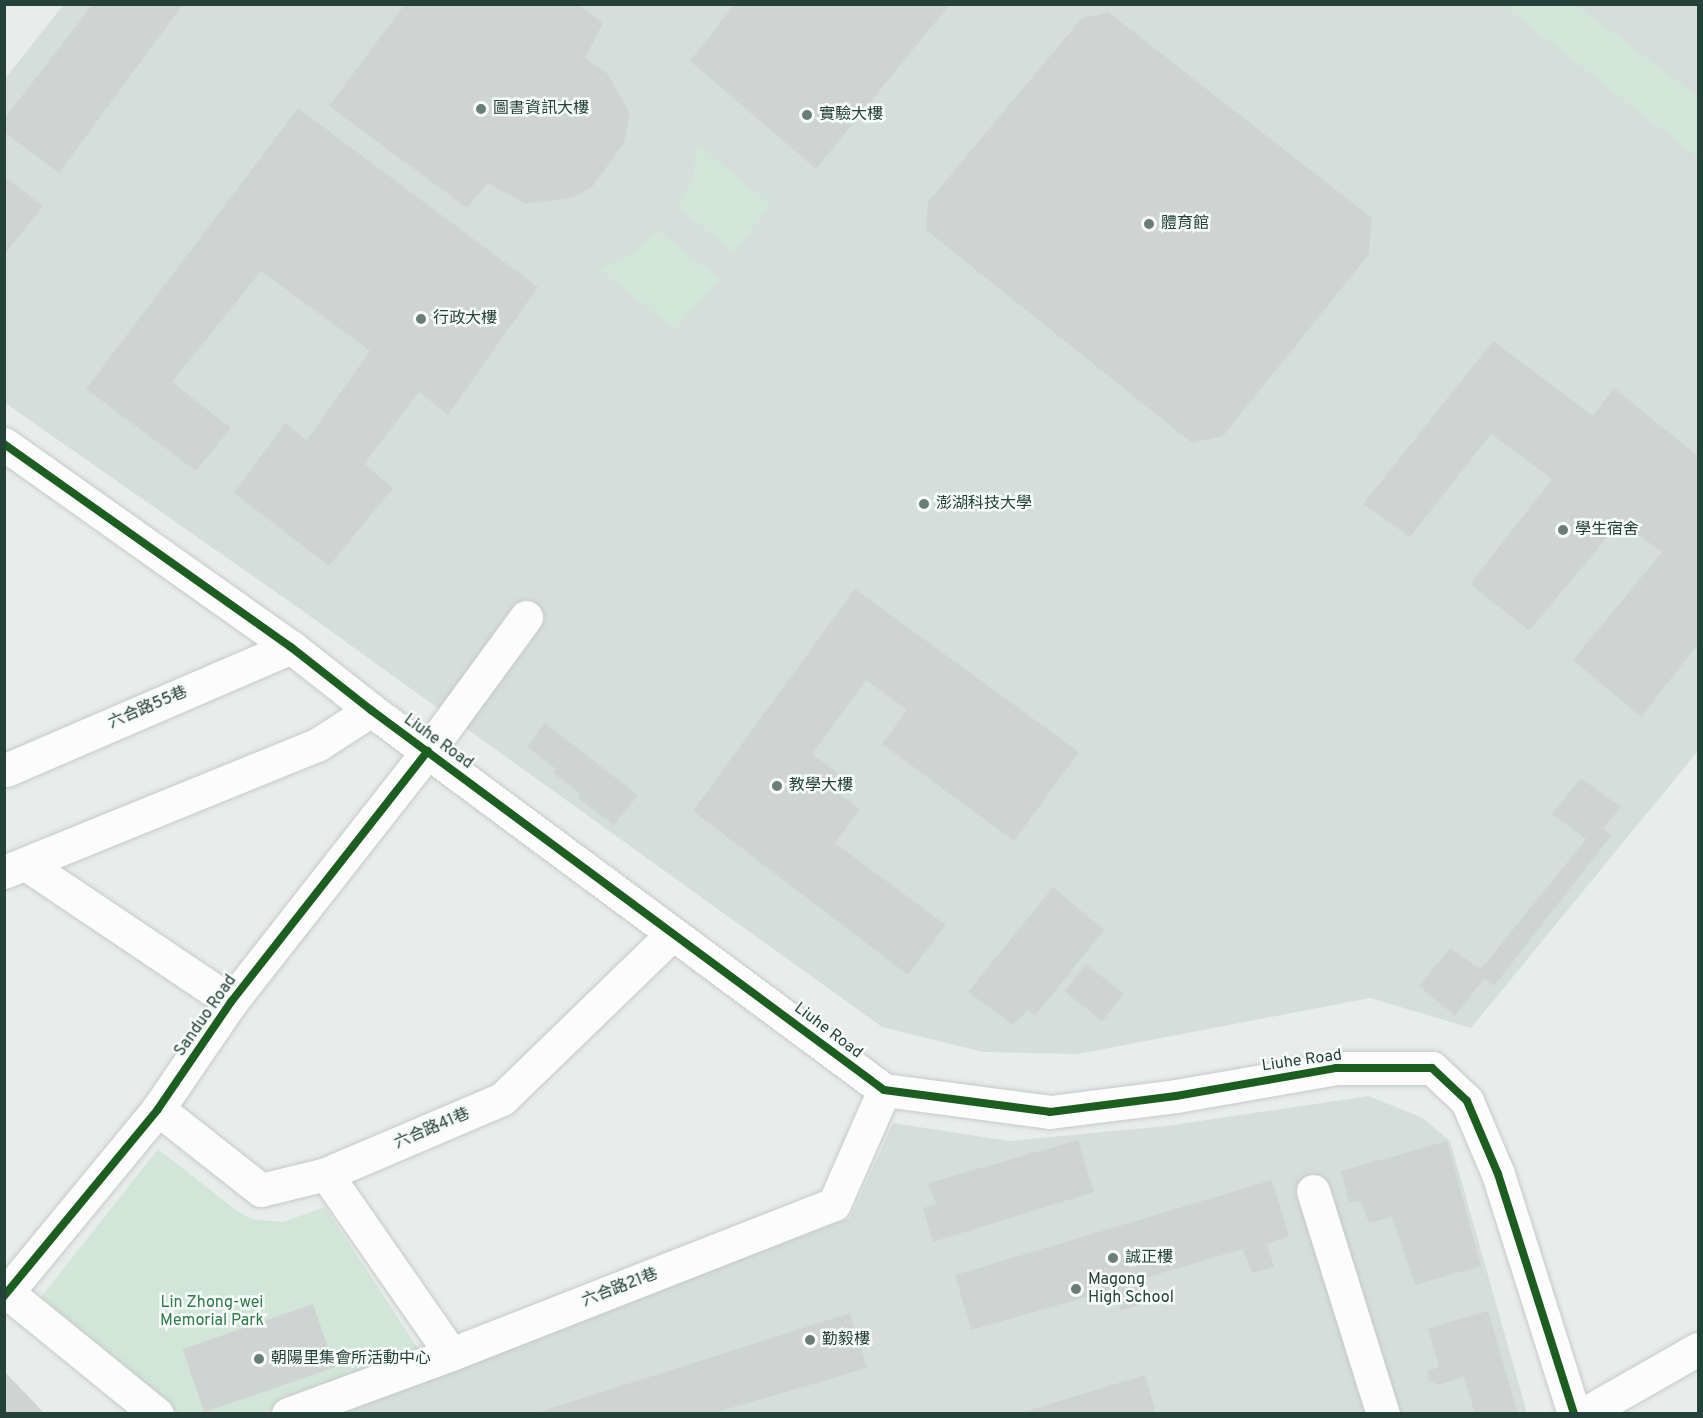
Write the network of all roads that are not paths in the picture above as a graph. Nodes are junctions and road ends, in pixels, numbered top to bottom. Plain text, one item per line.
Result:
1 (4, 444) edge
2 (526, 617) dead end
3 (291, 646) junction
4 (371, 710) junction
5 (428, 750) junction
6 (6, 770) edge
7 (15, 868) edge
8 (672, 934) junction
9 (231, 1002) junction
10 (884, 1090) junction
11 (158, 1109) junction
12 (326, 1174) junction
13 (1313, 1191) dead end
14 (6, 1295) edge
15 (1698, 1349) edge
16 (451, 1354) junction
17 (157, 1413) edge
18 (288, 1413) edge
19 (1383, 1413) edge
20 (1574, 1413) edge
21 (1584, 1413) edge

1 - 3 street, Liuhe Road
2 - 5 street, Sanduo Road
3 - 4 street, Liuhe Road
3 - 6 street, 六合路55巷
4 - 5 street, Liuhe Road
4 - 7 street
5 - 8 street, Liuhe Road
5 - 9 street, Sanduo Road
7 - 9 street
8 - 10 street, Liuhe Road
8 - 12 street, 六合路41巷
9 - 11 street, Sanduo Road
10 - 16 street, 六合路21巷
10 - 20 street, Liuhe Road
11 - 12 street, 六合路41巷
11 - 14 street, Sanduo Road
12 - 16 street
13 - 19 street
14 - 17 street
15 - 21 street
16 - 18 street, 六合路21巷

